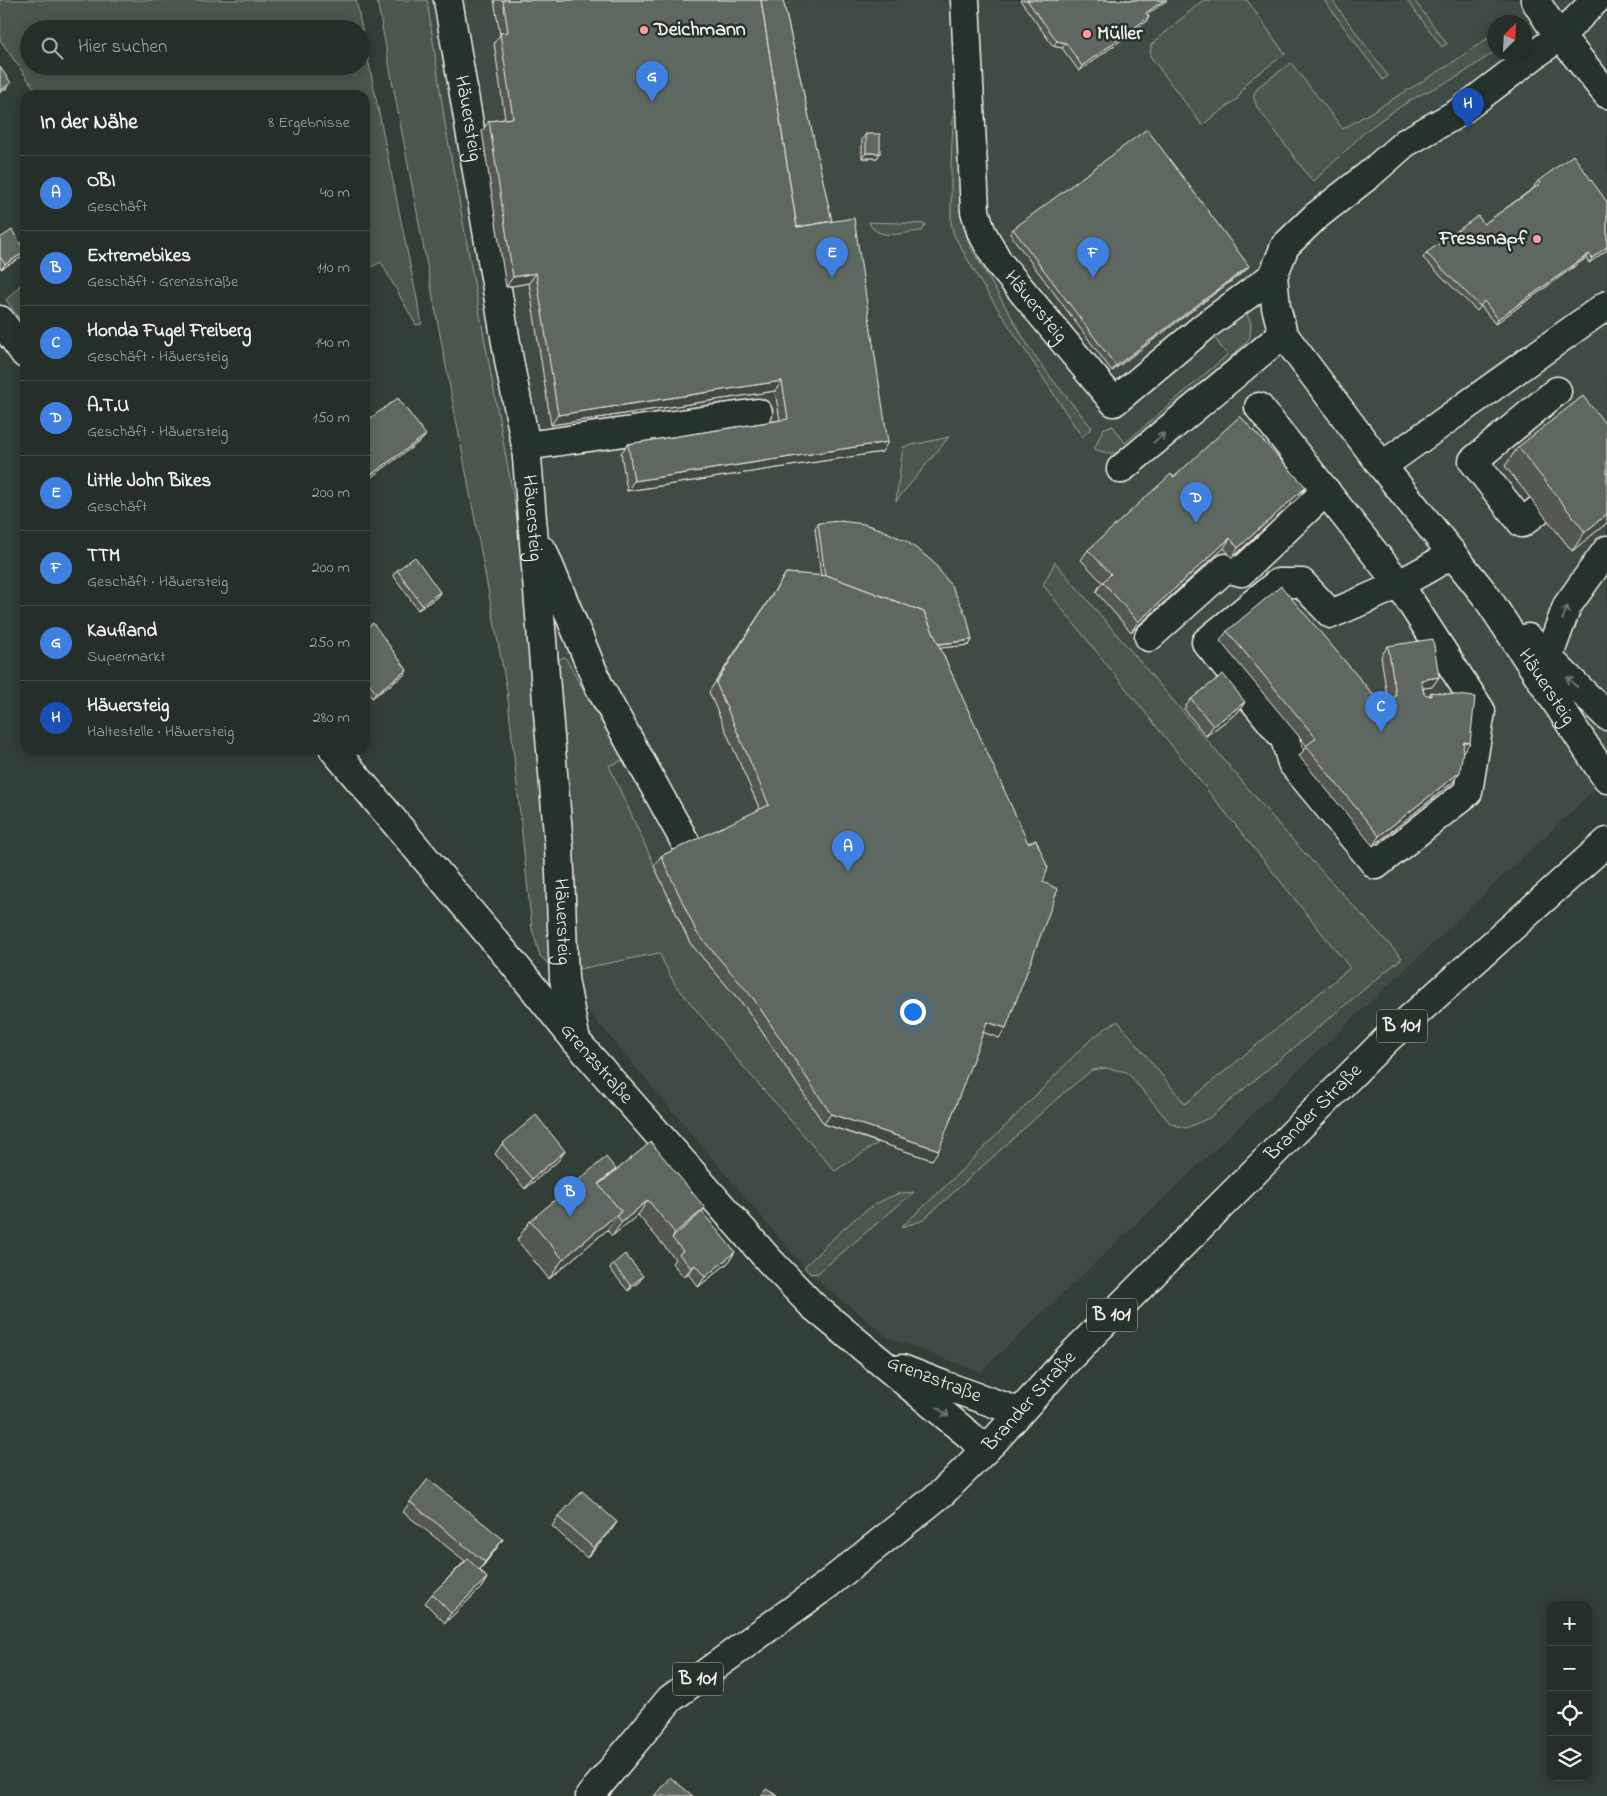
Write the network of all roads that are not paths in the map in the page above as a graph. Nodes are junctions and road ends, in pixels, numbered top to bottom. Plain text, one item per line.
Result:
1 (448, 0) edge
2 (965, 0) edge
3 (1535, 0) edge
4 (1596, 0) edge
5 (1561, 35) junction
6 (1607, 94) edge
7 (1273, 276) junction
8 (1607, 305) edge
9 (0, 320) edge
10 (1283, 334) junction
11 (20, 347) edge
12 (1531, 359) junction
13 (1557, 392) junction
14 (1260, 407) dead end
15 (1574, 412) edge
16 (758, 413) dead end
17 (1590, 433) edge
18 (526, 446) junction
19 (1607, 455) edge
20 (1382, 466) junction
21 (1121, 469) dead end
22 (1326, 491) junction
23 (534, 528) junction
24 (1607, 550) edge
25 (1452, 553) junction
26 (1399, 584) junction
27 (1486, 596) junction
28 (1149, 637) dead end
29 (1548, 658) junction
30 (1607, 716) edge
31 (338, 755) edge
32 (1607, 778) edge
33 (1607, 842) edge
34 (689, 849) edge
35 (576, 1041) junction
36 (878, 1359) junction
37 (1019, 1412) junction
38 (986, 1449) junction
39 (590, 1796) edge

1 - 18 street, Häuersteig
2 - 7 street, Häuersteig
3 - 5 street
4 - 5 street, Häuersteig
5 - 6 street
5 - 7 street, Häuersteig
7 - 10 street, Häuersteig
8 - 12 street
9 - 11 street
10 - 20 street, Häuersteig
21 -> 10 street
12 - 13 street
12 - 20 street
13 - 15 street
13 - 19 street
14 - 22 street
16 - 18 street
17 - 19 street
18 - 23 street, Häuersteig
20 - 25 street, Häuersteig
22 - 26 street
22 - 28 street
23 - 34 street
23 - 35 street, Häuersteig
29 -> 24 street
25 - 26 street
25 - 27 street, Häuersteig
26 - 26 street
27 - 29 street, Häuersteig
27 - 32 street, Häuersteig
30 -> 29 street, Häuersteig
31 - 35 street, Grenzstraße
33 - 37 street, Brander Straße / B 101
35 - 36 street, Grenzstraße
36 - 37 street, Grenzstraße
36 -> 38 street, Grenzstraße
37 - 38 street, Brander Straße / B 101
38 - 39 street, Brander Straße / B 101

